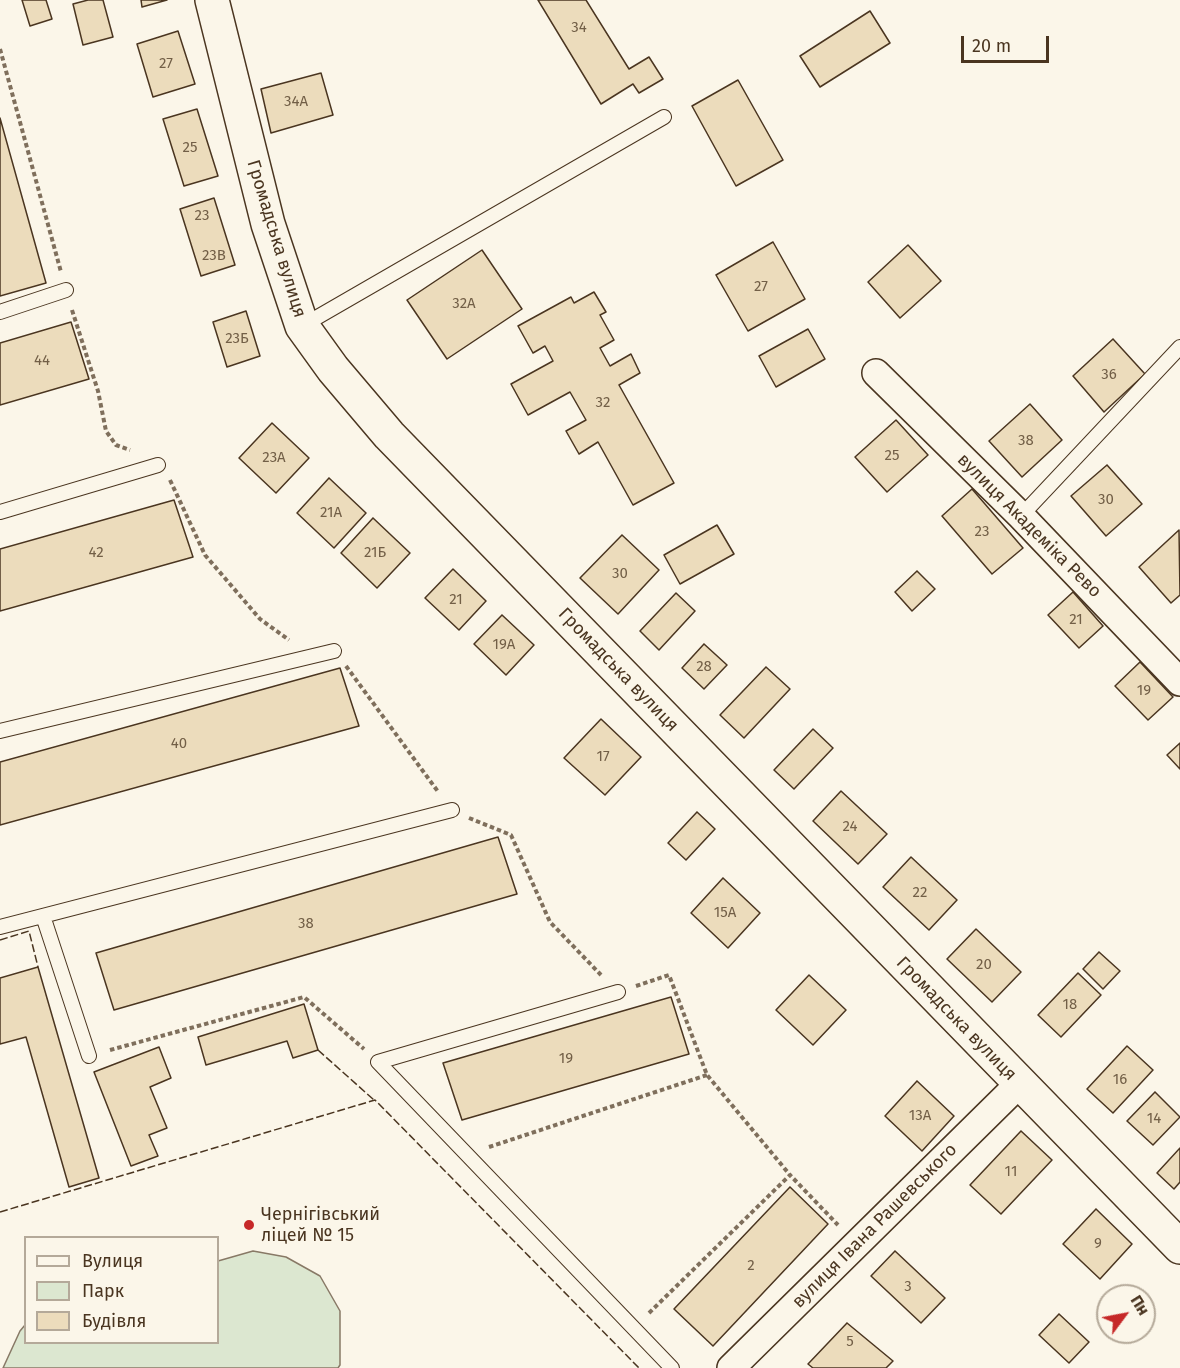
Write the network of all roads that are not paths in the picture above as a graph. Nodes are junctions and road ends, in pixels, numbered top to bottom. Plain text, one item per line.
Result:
1 (212, 0) edge
2 (664, 117) dead end
3 (66, 291) road end
4 (0, 312) edge
5 (302, 326) junction
6 (1180, 347) edge
7 (876, 373) dead end
8 (158, 465) road end
9 (0, 512) edge
10 (1021, 516) junction
11 (334, 651) road end
12 (1180, 682) edge
13 (0, 731) edge
14 (452, 810) road end
15 (43, 916) junction
16 (0, 927) edge
17 (618, 992) road end
18 (89, 1056) road end
19 (1018, 1084) junction
20 (1180, 1247) edge
21 (672, 1368) edge
22 (730, 1368) edge

1 - 5 street, Громадська вулиця
2 - 5 lane
3 - 4 lane
5 - 19 street, Громадська вулиця
6 - 10 lane
7 - 10 street, вулиця Академіка Рево
8 - 9 lane
10 - 12 street, вулиця Академіка Рево
11 - 13 lane
14 - 15 lane
15 - 16 lane
15 - 18 lane
17 - 21 lane
19 - 20 street, Громадська вулиця
19 - 22 street, вулиця Івана Рашевського

